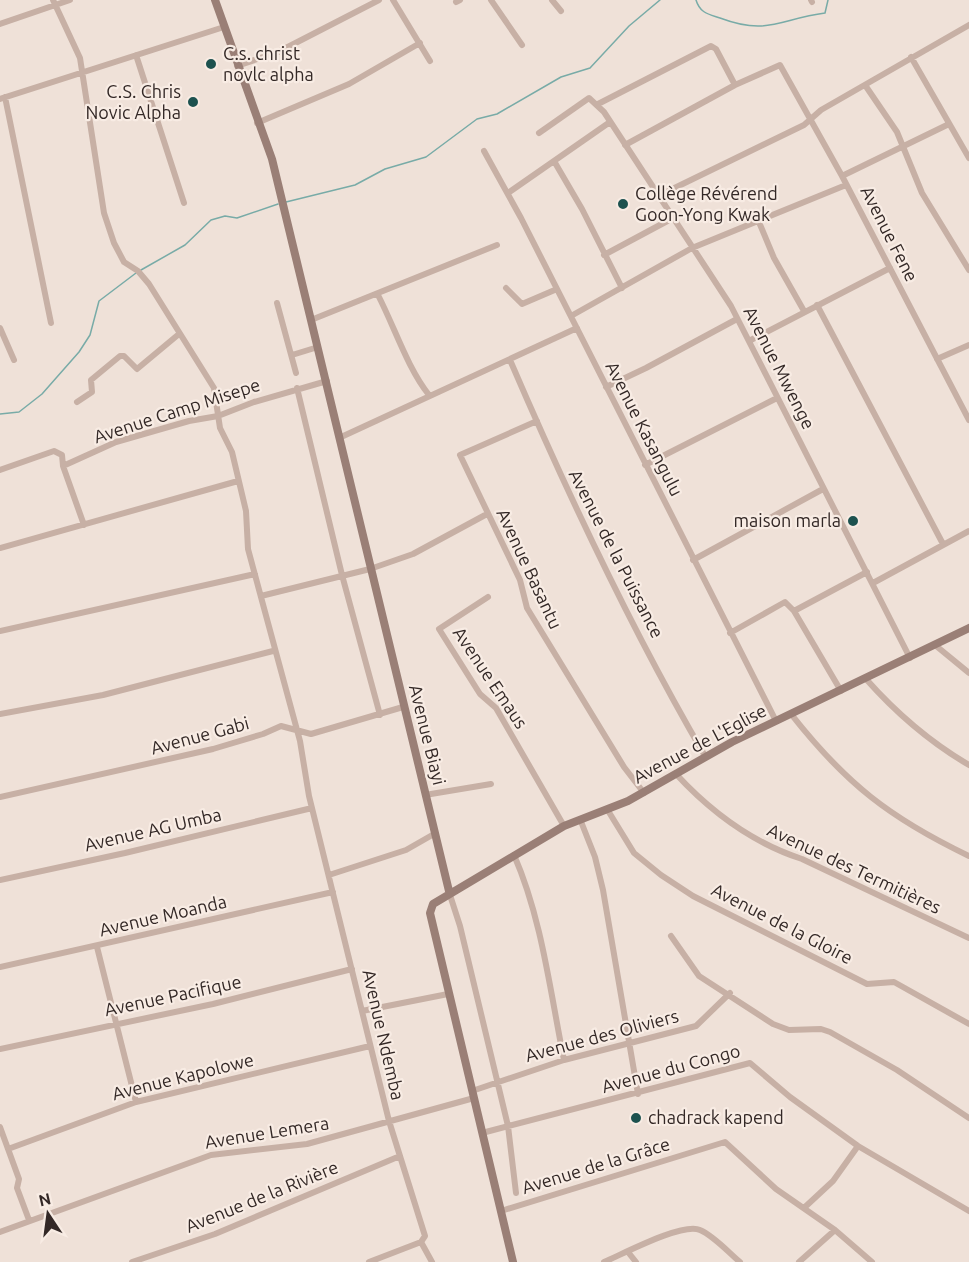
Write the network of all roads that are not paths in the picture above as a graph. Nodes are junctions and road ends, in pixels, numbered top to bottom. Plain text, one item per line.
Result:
1 (70, 0) edge
2 (215, 0) edge
3 (378, 0) edge
4 (393, 0) edge
5 (492, 0) edge
6 (552, 0) edge
7 (54, 2) edge
8 (561, 11) dead end
9 (0, 24) edge
10 (969, 25) edge
11 (224, 27) junction
12 (420, 43) junction
13 (522, 45) dead end
14 (136, 55) junction
15 (911, 57) junction
16 (430, 62) dead end
17 (237, 66) junction
18 (83, 71) junction
19 (735, 85) junction
20 (865, 85) junction
21 (3, 98) edge
22 (598, 105) junction
23 (810, 120) junction
24 (609, 122) junction
25 (257, 123) junction
26 (949, 124) junction
27 (539, 133) dead end
28 (626, 145) junction
29 (901, 148) junction
30 (967, 148) edge
31 (484, 151) dead end
32 (969, 158) edge
33 (554, 161) junction
34 (842, 176) junction
35 (846, 184) junction
36 (508, 193) junction
37 (658, 196) junction
38 (184, 203) dead end
39 (673, 218) junction
40 (759, 222) junction
41 (497, 245) dead end
42 (692, 248) junction
43 (604, 255) junction
44 (890, 268) junction
45 (969, 270) edge
46 (506, 288) dead end
47 (622, 288) junction
48 (557, 289) junction
49 (378, 295) junction
50 (277, 303) dead end
51 (817, 305) junction
52 (804, 311) junction
53 (571, 316) junction
54 (737, 319) junction
55 (310, 320) junction
56 (51, 323) dead end
57 (0, 328) edge
58 (577, 328) junction
59 (179, 334) junction
60 (749, 341) junction
61 (969, 345) edge
62 (318, 347) junction
63 (292, 355) junction
64 (937, 359) junction
65 (14, 360) dead end
66 (510, 360) junction
67 (296, 373) dead end
68 (327, 381) junction
69 (606, 387) junction
70 (297, 388) junction
71 (429, 395) junction
72 (777, 398) junction
73 (77, 402) dead end
74 (218, 416) junction
75 (969, 420) edge
76 (537, 421) junction
77 (339, 438) junction
78 (645, 465) junction
79 (63, 466) junction
80 (0, 470) edge
81 (238, 481) junction
82 (823, 489) junction
83 (487, 514) junction
84 (84, 525) junction
85 (969, 531) edge
86 (943, 544) junction
87 (0, 548) edge
88 (693, 560) junction
89 (370, 569) junction
90 (867, 572) junction
91 (255, 574) junction
92 (342, 575) junction
93 (873, 583) junction
94 (261, 597) junction
95 (488, 597) dead end
96 (794, 611) junction
97 (969, 628) edge
98 (0, 631) edge
99 (730, 633) junction
100 (935, 645) junction
101 (273, 651) junction
102 (909, 658) junction
103 (969, 673) edge
104 (866, 679) junction
105 (841, 691) junction
106 (403, 707) junction
107 (0, 714) edge
108 (791, 714) junction
109 (380, 715) junction
110 (776, 721) junction
111 (296, 730) junction
112 (705, 756) junction
113 (969, 765) edge
114 (676, 774) junction
115 (491, 784) dead end
116 (644, 793) junction
117 (425, 795) junction
118 (0, 797) edge
119 (312, 808) junction
120 (607, 809) junction
121 (580, 819) junction
122 (564, 826) junction
123 (434, 834) junction
124 (514, 855) junction
125 (969, 856) edge
126 (329, 875) junction
127 (0, 880) edge
128 (449, 891) junction
129 (333, 892) junction
130 (670, 936) dead end
131 (969, 938) edge
132 (97, 946) junction
133 (0, 966) edge
134 (352, 969) junction
135 (730, 993) junction
136 (448, 994) junction
137 (362, 1011) junction
138 (114, 1024) junction
139 (969, 1024) edge
140 (630, 1042) junction
141 (370, 1046) junction
142 (0, 1049) edge
143 (564, 1060) junction
144 (497, 1083) junction
145 (473, 1094) junction
146 (638, 1094) junction
147 (136, 1102) junction
148 (969, 1118) edge
149 (389, 1121) junction
150 (508, 1126) junction
151 (0, 1127) edge
152 (482, 1133) junction
153 (858, 1146) junction
154 (8, 1149) junction
155 (400, 1156) junction
156 (516, 1193) dead end
157 (805, 1207) junction
158 (501, 1211) junction
159 (969, 1211) edge
160 (29, 1220) junction
161 (835, 1230) junction
162 (0, 1232) edge
163 (421, 1242) junction
164 (628, 1252) junction
165 (132, 1262) edge
166 (369, 1262) edge
167 (432, 1262) edge
168 (513, 1262) edge
169 (604, 1262) edge
170 (636, 1262) edge
171 (740, 1262) edge
172 (799, 1262) edge
173 (872, 1262) edge

1 - 7 street
2 - 11 street, Avenue Biayi
3 - 17 street
4 - 12 street
5 - 13 street
6 - 8 street
7 - 9 street
7 - 18 street, Avenue Ndemba
10 - 15 street
11 - 14 street
11 - 17 street, Avenue Biayi
12 - 16 street
12 - 25 street
14 - 18 street
14 - 38 street
15 - 20 street
15 - 26 street
17 - 25 street, Avenue Biayi
18 - 21 street
18 - 59 street, Avenue Ndemba
19 - 22 street
19 - 23 street, Avenue Fene
19 - 28 street
20 - 23 street
20 - 29 street
21 - 56 street
22 - 24 street, Avenue Mwenge
22 - 27 street
23 - 34 street, Avenue Fene
23 - 37 street
24 - 28 street, Avenue Mwenge
24 - 33 street
25 - 55 street, Avenue Biayi
26 - 29 street
26 - 30 street
28 - 37 street, Avenue Mwenge
29 - 34 street
29 - 45 street
30 - 32 street
31 - 36 street, Avenue Kasangulu
33 - 36 street
33 - 43 street
34 - 35 street, Avenue Fene
35 - 40 street
35 - 44 street, Avenue Fene
36 - 48 street, Avenue Kasangulu
37 - 39 street, Avenue Mwenge
39 - 42 street, Avenue Mwenge
39 - 43 street
40 - 42 street
40 - 52 street
41 - 49 street
42 - 47 street
42 - 54 street, Avenue Mwenge
43 - 47 street
44 - 51 street
44 - 64 street, Avenue Fene
46 - 48 street
47 - 53 street
48 - 53 street, Avenue Kasangulu
49 - 55 street
49 - 71 street
50 - 63 street
51 - 52 street
51 - 86 street
52 - 60 street
53 - 58 street, Avenue Kasangulu
54 - 60 street, Avenue Mwenge
54 - 69 street
55 - 62 street, Avenue Biayi
57 - 65 street
58 - 66 street
58 - 69 street, Avenue Kasangulu
59 - 73 street
59 - 74 street, Avenue Ndemba
60 - 72 street, Avenue Mwenge
61 - 64 street
62 - 63 street
62 - 68 street, Avenue Biayi
63 - 67 street
64 - 75 street, Avenue Fene
66 - 71 street
66 - 76 street, Avenue de la Puissance
68 - 70 street, Avenue Camp Misepe
68 - 77 street, Avenue Biayi
69 - 78 street, Avenue Kasangulu
70 - 74 street, Avenue Camp Misepe
70 - 92 street
71 - 77 street
72 - 78 street
72 - 82 street, Avenue Mwenge
74 - 79 street, Avenue Camp Misepe
74 - 81 street, Avenue Ndemba
76 - 83 street, Avenue Basantu
76 - 112 street, Avenue de la Puissance
77 - 89 street, Avenue Biayi
78 - 88 street, Avenue Kasangulu
79 - 80 street
79 - 84 street
81 - 84 street
81 - 91 street, Avenue Ndemba
82 - 88 street
82 - 90 street, Avenue Mwenge
83 - 89 street
83 - 116 street, Avenue Basantu
84 - 87 street
85 - 86 street
86 - 93 street
88 - 99 street, Avenue Kasangulu
89 - 92 street
89 - 106 street, Avenue Biayi
90 - 93 street, Avenue Mwenge
90 - 96 street
91 - 94 street, Avenue Ndemba
91 - 98 street
92 - 94 street
92 - 109 street
93 - 102 street, Avenue Mwenge
94 - 101 street, Avenue Ndemba
95 - 122 street, Avenue Emaus
96 - 99 street
96 - 105 street
97 - 100 street, Avenue de L'Eglise
99 - 110 street, Avenue Kasangulu
100 - 102 street, Avenue de L'Eglise
100 - 103 street
101 - 107 street
101 - 111 street, Avenue Ndemba
102 - 104 street, Avenue de L'Eglise
104 - 105 street, Avenue de L'Eglise
104 - 113 street
105 - 108 street, Avenue de L'Eglise
106 - 109 street, Avenue Gabi
106 - 117 street, Avenue Biayi
108 - 110 street, Avenue de L'Eglise
108 - 125 street
109 - 111 street, Avenue Gabi
110 - 112 street, Avenue de L'Eglise
111 - 118 street, Avenue Gabi
111 - 119 street, Avenue Ndemba
112 - 114 street, Avenue de L'Eglise
114 - 116 street, Avenue de L'Eglise
114 - 131 street, Avenue des Termitières
115 - 117 street
116 - 120 street, Avenue de L'Eglise
117 - 123 street, Avenue Biayi
119 - 126 street, Avenue Ndemba
119 - 127 street, Avenue AG Umba
120 - 121 street, Avenue de L'Eglise
120 - 139 street, Avenue de la Gloire
121 - 122 street, Avenue de L'Eglise
121 - 140 street
122 - 124 street, Avenue de L'Eglise
123 - 126 street
123 - 128 street, Avenue Biayi
124 - 128 street, Avenue de L'Eglise
124 - 143 street
126 - 129 street, Avenue Ndemba
128 - 136 street
128 - 144 street
129 - 132 street, Avenue Moanda
129 - 134 street, Avenue Ndemba
130 - 135 street
132 - 133 street, Avenue Moanda
132 - 138 street
134 - 137 street, Avenue Ndemba
134 - 138 street, Avenue Pacifique
135 - 140 street, Avenue des Oliviers
135 - 148 street
136 - 137 street
136 - 145 street
137 - 141 street, Avenue Ndemba
138 - 142 street, Avenue Pacifique
138 - 147 street
140 - 143 street, Avenue des Oliviers
140 - 146 street
141 - 147 street, Avenue Kapolowe
141 - 149 street, Avenue Ndemba
143 - 144 street, Avenue des Oliviers
144 - 145 street, Avenue des Oliviers
144 - 150 street
145 - 149 street, Avenue Lemera
145 - 152 street
146 - 150 street, Avenue du Congo
146 - 153 street, Avenue du Congo
147 - 154 street, Avenue Kapolowe
149 - 155 street, Avenue Ndemba
149 - 160 street, Avenue Lemera
150 - 152 street, Avenue du Congo
150 - 156 street
151 - 154 street
152 - 158 street
153 - 157 street
153 - 159 street, Avenue du Congo
154 - 160 street
155 - 163 street, Avenue Ndemba
155 - 165 street, Avenue de la Rivière
157 - 158 street, Avenue de la Grâce
157 - 161 street, Avenue de la Grâce
158 - 168 street
160 - 162 street, Avenue Lemera
161 - 172 street
161 - 173 street, Avenue de la Grâce
163 - 166 street
163 - 167 street, Avenue Ndemba
164 - 169 street
164 - 170 street
164 - 171 street

